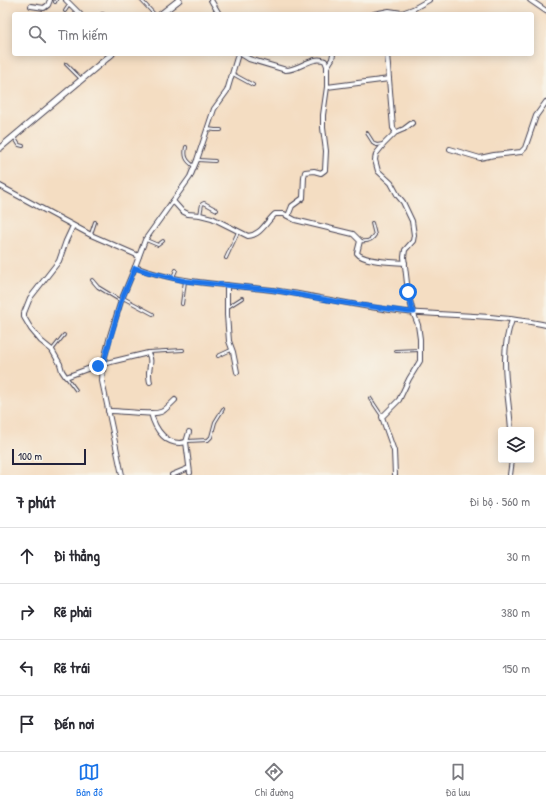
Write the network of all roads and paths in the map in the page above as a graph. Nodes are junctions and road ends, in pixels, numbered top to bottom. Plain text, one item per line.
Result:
1 (50, 0) edge
2 (141, 0) edge
3 (179, 0) edge
4 (211, 0) edge
5 (429, 0) edge
6 (530, 0) edge
7 (68, 2) edge
8 (31, 6) dead end
9 (65, 11) dead end
10 (546, 11) edge
11 (78, 12) edge
12 (152, 12) edge
13 (164, 12) edge
14 (217, 12) edge
15 (384, 12) edge
16 (396, 12) edge
17 (406, 12) edge
18 (110, 56) edge
19 (238, 56) edge
20 (244, 56) edge
21 (333, 56) edge
22 (387, 56) edge
23 (66, 64) dead end
24 (327, 66) junction
25 (233, 74) junction
26 (81, 79) junction
27 (389, 79) junction
28 (253, 85) dead end
29 (327, 87) junction
30 (546, 102) edge
31 (412, 123) dead end
32 (207, 129) junction
33 (221, 130) dead end
34 (396, 132) junction
35 (367, 133) dead end
36 (13, 136) junction
37 (384, 144) junction
38 (23, 146) dead end
39 (186, 147) dead end
40 (0, 148) edge
41 (450, 149) dead end
42 (197, 160) junction
43 (216, 160) dead end
44 (194, 166) junction
45 (0, 186) edge
46 (173, 201) junction
47 (217, 210) dead end
48 (200, 215) junction
49 (288, 216) junction
50 (95, 222) dead end
51 (372, 223) dead end
52 (73, 226) junction
53 (238, 232) junction
54 (91, 235) junction
55 (145, 240) junction
56 (163, 241) dead end
57 (360, 241) junction
58 (139, 256) junction
59 (226, 258) dead end
60 (405, 263) junction
61 (135, 268) junction
62 (176, 270) dead end
63 (173, 278) junction
64 (92, 280) dead end
65 (185, 281) junction
66 (227, 286) junction
67 (242, 298) dead end
68 (122, 299) junction
69 (182, 304) dead end
70 (228, 307) junction
71 (414, 312) junction
72 (153, 314) dead end
73 (512, 320) junction
74 (546, 325) edge
75 (64, 336) dead end
76 (52, 350) junction
77 (183, 350) dead end
78 (232, 350) junction
79 (421, 350) junction
80 (396, 351) dead end
81 (148, 353) junction
82 (218, 356) dead end
83 (103, 364) junction
84 (236, 372) dead end
85 (66, 376) junction
86 (150, 382) dead end
87 (76, 390) dead end
88 (370, 398) dead end
89 (175, 400) dead end
90 (223, 408) dead end
91 (108, 412) junction
92 (151, 413) junction
93 (382, 416) junction
94 (511, 427) edge
95 (189, 432) dead end
96 (186, 442) junction
97 (512, 463) edge
98 (189, 468) junction
99 (190, 473) dead end
100 (122, 475) edge
101 (172, 475) edge
102 (395, 475) edge
103 (510, 475) edge

1 - 8 street
2 - 12 lane
3 - 13 street
4 - 14 street
5 - 17 street
6 - 10 street
7 - 9 lane
7 - 11 street
15 - 16 street
18 - 26 street
19 - 25 street
20 - 24 street
21 - 24 street
22 - 27 street
23 - 26 lane
24 - 29 street
25 - 28 lane
25 - 32 street
26 - 36 street
27 - 29 street
27 - 34 street
29 - 49 street
30 - 41 street
31 - 34 street
32 - 33 lane
32 - 42 street
34 - 37 street
35 - 37 lane
36 - 38 lane
36 - 40 street
37 - 60 street
39 - 44 lane
42 - 43 lane
42 - 44 street
44 - 46 street
45 - 52 street
46 - 48 street
46 - 55 street
47 - 48 lane
48 - 53 street
49 - 53 street
49 - 57 street
50 - 54 lane
51 - 57 lane
52 - 54 street
52 - 76 street
53 - 59 lane
54 - 58 street
55 - 56 lane
55 - 58 street
57 - 60 street
58 - 61 street
60 - 71 street
61 - 63 street
61 - 68 street
62 - 63 lane
63 - 65 street
64 - 68 lane
65 - 66 street
65 - 69 lane
66 - 70 street
66 - 71 street
67 - 70 lane
68 - 72 lane
68 - 83 street
70 - 78 street
71 - 73 street
71 - 79 street
73 - 74 street
73 - 94 street
75 - 76 lane
76 - 85 street
77 - 81 lane
78 - 82 lane
78 - 84 street
79 - 80 lane
79 - 93 street
81 - 83 street
81 - 86 street
83 - 85 street
83 - 91 street
85 - 87 lane
88 - 93 lane
89 - 92 street
90 - 96 lane
91 - 92 street
91 - 100 street
92 - 96 street
93 - 102 street
95 - 96 street
96 - 98 street
97 - 103 street
98 - 99 street
98 - 101 street

